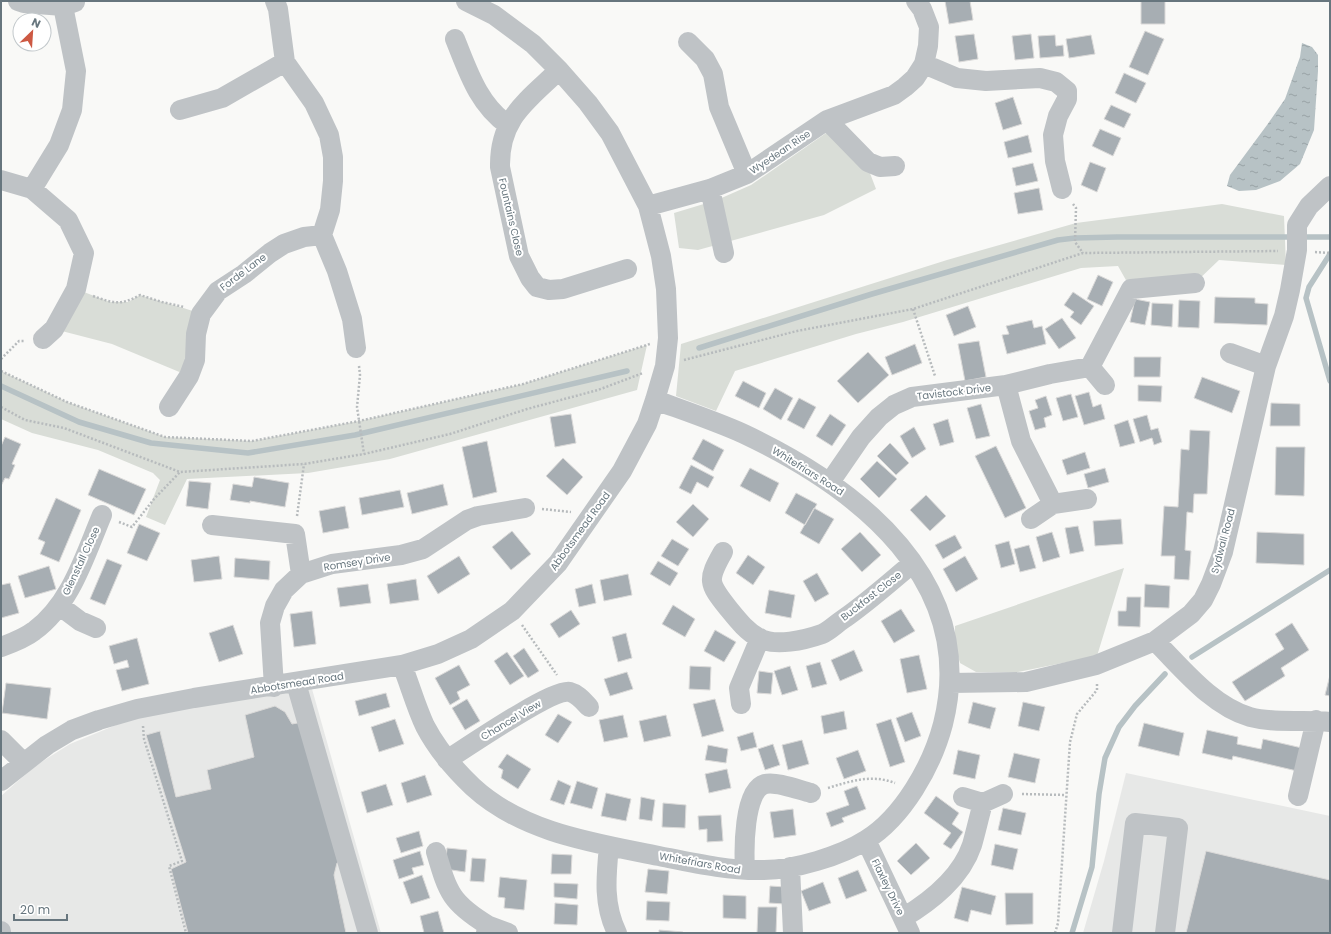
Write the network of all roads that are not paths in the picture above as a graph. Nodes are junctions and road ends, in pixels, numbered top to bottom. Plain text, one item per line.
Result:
1 (18, 1) edge
2 (275, 1) edge
3 (466, 1) edge
4 (916, 1) edge
5 (70, 4) edge
6 (455, 39) dead end
7 (688, 42) dead end
8 (285, 62) junction
9 (924, 64) junction
10 (559, 70) junction
11 (180, 110) dead end
12 (827, 120) junction
13 (508, 125) junction
14 (895, 166) dead end
15 (747, 174) junction
16 (1, 180) edge
17 (1330, 186) edge
18 (1062, 188) road end
19 (32, 189) junction
20 (710, 189) junction
21 (648, 206) junction
22 (322, 235) junction
23 (724, 253) dead end
24 (627, 269) dead end
25 (1195, 283) dead end
26 (43, 339) road end
27 (356, 348) road end
28 (1230, 353) dead end
29 (1266, 366) junction
30 (1090, 367) junction
31 (1006, 385) junction
32 (1105, 385) dead end
33 (655, 400) junction
34 (170, 407) dead end
35 (830, 482) junction
36 (1087, 499) dead end
37 (1053, 504) junction
38 (525, 508) road end
39 (102, 515) road end
40 (1031, 519) dead end
41 (212, 525) dead end
42 (723, 552) dead end
43 (914, 563) junction
44 (301, 574) junction
45 (60, 606) junction
46 (96, 628) dead end
47 (760, 638) junction
48 (1155, 641) junction
49 (1, 648) edge
50 (402, 665) junction
51 (296, 683) junction
52 (950, 683) junction
53 (274, 687) junction
54 (579, 698) road end
55 (741, 704) dead end
56 (1323, 721) edge
57 (1, 740) edge
58 (447, 760) junction
59 (24, 763) junction
60 (1, 781) edge
61 (810, 793) road end
62 (1003, 794) road end
63 (1298, 796) dead end
64 (963, 797) dead end
65 (983, 803) junction
66 (866, 840) junction
67 (609, 846) junction
68 (436, 852) dead end
69 (790, 867) junction
70 (745, 870) junction
71 (906, 926) edge
72 (488, 929) edge
73 (611, 931) edge
74 (368, 933) edge
75 (508, 933) edge
76 (793, 933) edge
77 (1122, 933) edge
78 (1165, 933) edge

1 - 5 street
2 - 8 street
3 - 10 street, Abbotsmead Road
4 - 9 street, Wyedean Rise
5 - 19 street
6 - 13 street
7 - 15 street
8 - 11 street
8 - 22 street
9 - 12 street, Wyedean Rise
9 - 18 street
10 - 13 street, Fountains Close
10 - 21 street, Abbotsmead Road
12 - 14 street
12 - 15 street, Wyedean Rise
13 - 24 street, Fountains Close
15 - 20 street, Wyedean Rise
16 - 19 street
17 - 29 street, Sydwall Road
19 - 26 street
20 - 21 street, Wyedean Rise
20 - 23 street
21 - 33 street, Abbotsmead Road
22 - 27 street
22 - 34 street, Forde Lane
25 - 30 street
28 - 29 street
29 - 48 street, Sydwall Road
30 - 31 street, Tavistock Drive
30 - 32 street
31 - 35 street, Tavistock Drive
31 - 37 street
33 - 35 street, Whitefriars Road
33 - 50 street, Abbotsmead Road
35 - 43 street, Whitefriars Road
36 - 37 street
37 - 40 street
38 - 44 street, Romsey Drive
39 - 45 street, Glenstall Close
41 - 44 street
42 - 47 street, Buckfast Close
43 - 47 street, Buckfast Close
43 - 52 street, Whitefriars Road
44 - 53 street, Romsey Drive
45 - 46 street
45 - 49 street, Glenstall Close
47 - 55 street
48 - 52 street, Sydwall Road
48 - 56 street
50 - 51 street, Abbotsmead Road
50 - 58 street, Whitefriars Road
51 - 53 street, Abbotsmead Road
51 - 74 street
52 - 66 street, Whitefriars Road
53 - 59 street, Abbotsmead Road
54 - 58 street, Chancel View
56 - 63 street
57 - 59 street
58 - 67 street, Whitefriars Road
59 - 60 street, Abbotsmead Road
61 - 70 street
62 - 65 street
64 - 65 street
65 - 71 street
66 - 69 street, Whitefriars Road
66 - 71 street, Flaxley Drive
67 - 70 street, Whitefriars Road
67 - 73 street
68 - 72 street
69 - 70 street, Whitefriars Road
69 - 76 street
72 - 75 street
77 - 78 street

